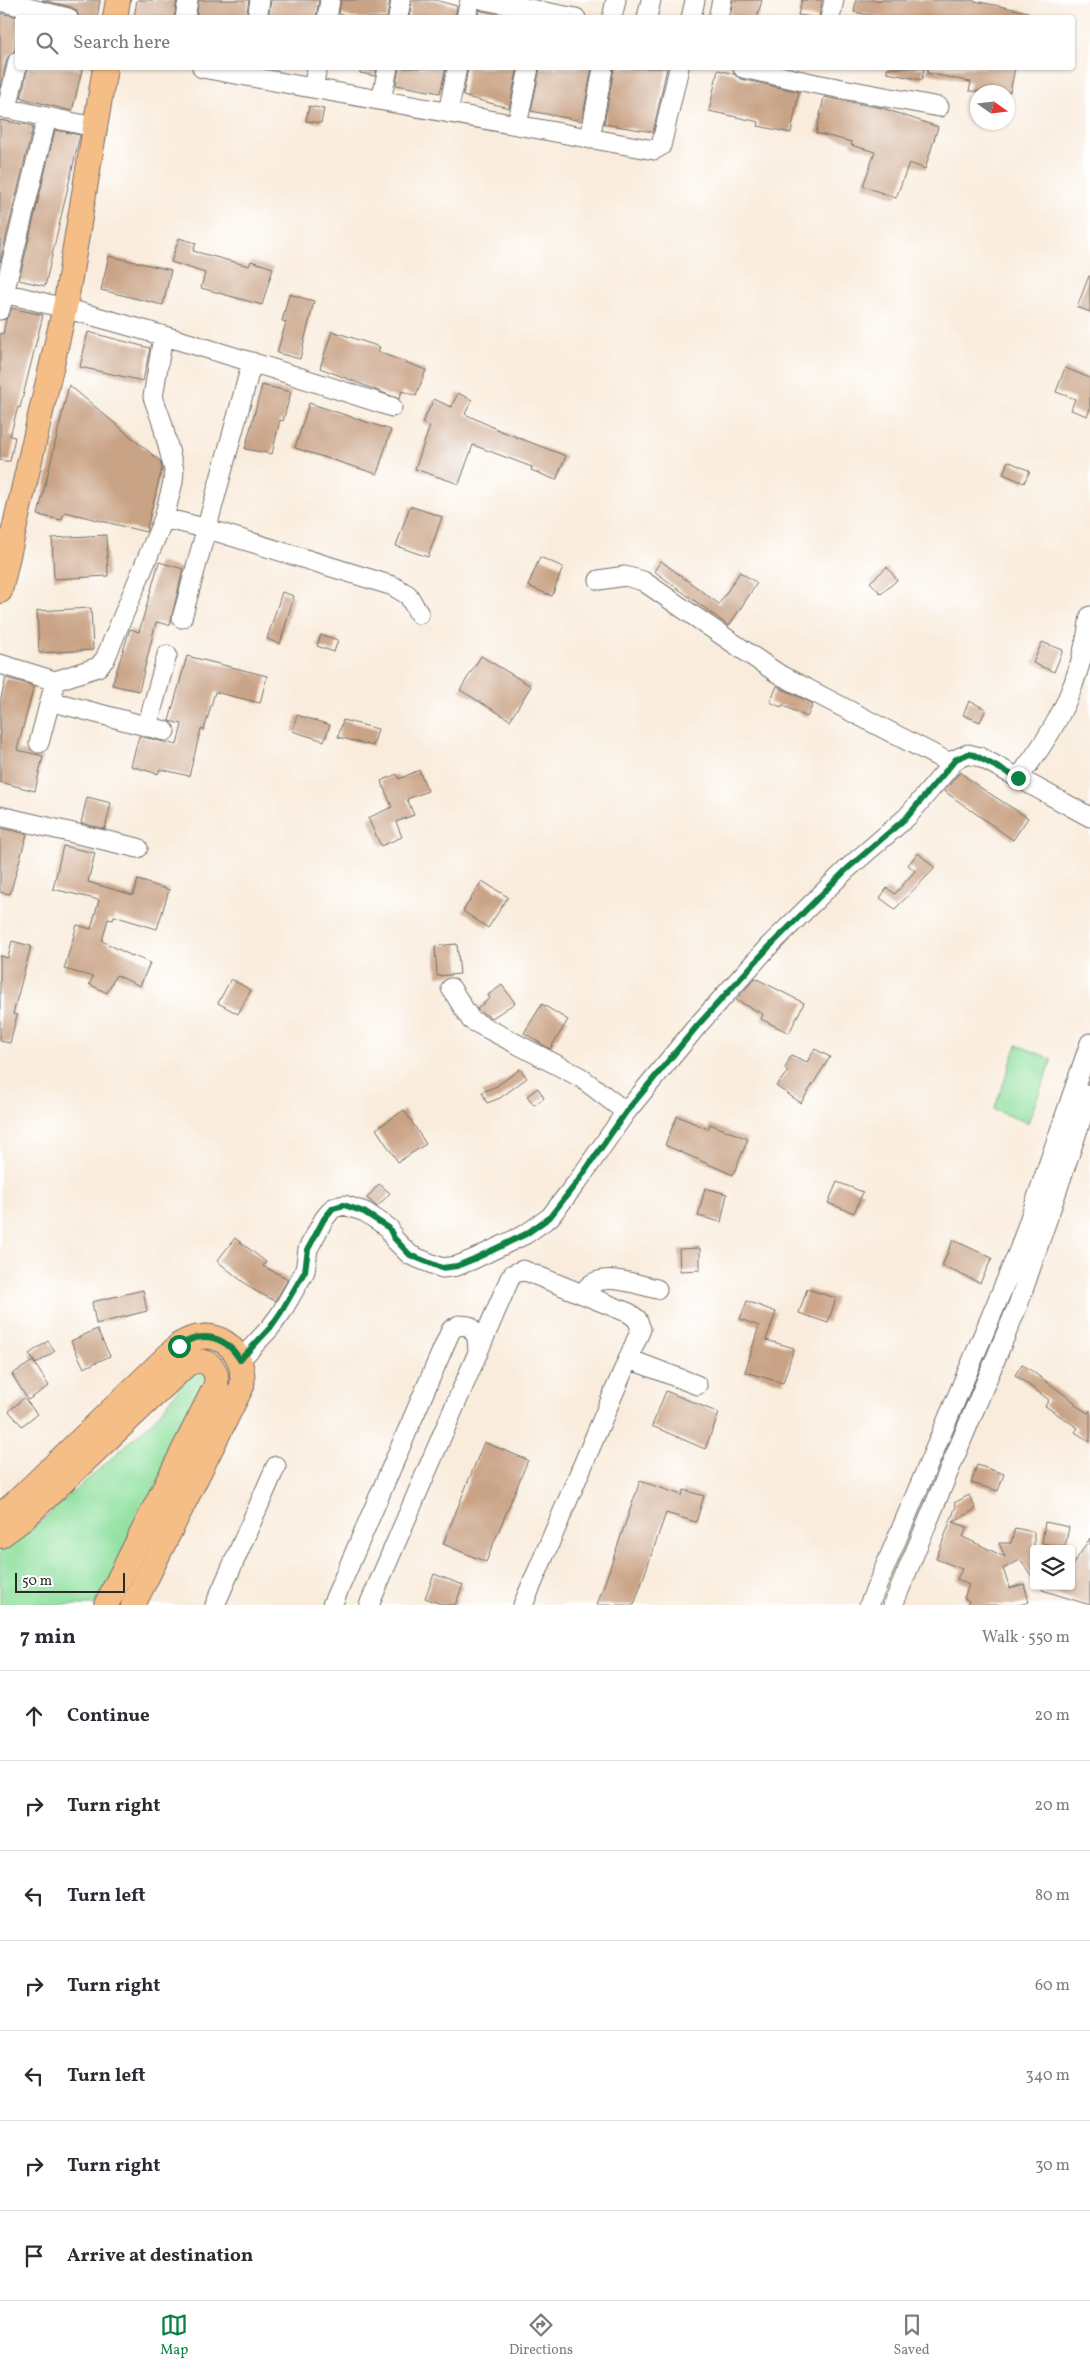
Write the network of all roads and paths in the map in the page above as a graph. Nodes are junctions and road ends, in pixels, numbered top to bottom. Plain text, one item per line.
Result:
1 (118, 0) edge
2 (188, 0) edge
3 (260, 0) edge
4 (330, 0) edge
5 (401, 0) edge
6 (470, 0) edge
7 (484, 0) edge
8 (616, 0) edge
9 (651, 0) edge
10 (695, 0) edge
11 (722, 0) edge
12 (834, 0) edge
13 (0, 1) edge
14 (29, 8) edge
15 (541, 10) edge
16 (56, 15) edge
17 (115, 15) edge
18 (186, 15) edge
19 (258, 15) edge
20 (328, 15) edge
21 (398, 15) edge
22 (467, 15) edge
23 (563, 15) edge
24 (613, 15) edge
25 (648, 15) edge
26 (692, 15) edge
27 (719, 15) edge
28 (831, 15) edge
29 (15, 70) edge
30 (105, 70) edge
31 (224, 70) edge
32 (317, 70) edge
33 (388, 70) edge
34 (457, 70) edge
35 (529, 70) edge
36 (603, 70) edge
37 (679, 70) edge
38 (762, 70) edge
39 (247, 72) edge
40 (818, 76) edge
41 (313, 88) junction
42 (381, 100) junction
43 (939, 107) dead end
44 (4, 108) edge
45 (448, 113) junction
46 (47, 117) junction
47 (517, 125) junction
48 (94, 127) junction
49 (590, 139) junction
50 (1, 298) edge
51 (65, 307) junction
52 (163, 336) junction
53 (252, 362) junction
54 (392, 407) dead end
55 (164, 518) junction
56 (208, 529) junction
57 (6, 541) edge
58 (599, 580) dead end
59 (0, 591) edge
60 (419, 614) dead end
61 (1090, 616) edge
62 (182, 618) dead end
63 (167, 655) dead end
64 (0, 664) edge
65 (55, 681) junction
66 (50, 700) junction
67 (39, 743) dead end
68 (952, 764) junction
69 (1018, 778) junction
70 (0, 816) edge
71 (1090, 817) edge
72 (138, 848) dead end
73 (452, 988) dead end
74 (1090, 1043) edge
75 (1090, 1094) edge
76 (626, 1112) junction
77 (657, 1288) dead end
78 (583, 1294) junction
79 (493, 1318) junction
80 (468, 1326) junction
81 (478, 1353) junction
82 (629, 1359) junction
83 (240, 1360) junction
84 (697, 1385) dead end
85 (276, 1466) dead end
86 (0, 1516) edge
87 (0, 1536) edge
88 (106, 1605) edge
89 (133, 1605) edge
90 (215, 1605) edge
91 (332, 1605) edge
92 (369, 1605) edge
93 (523, 1605) edge
94 (869, 1605) edge
95 (893, 1605) edge

1 - 17 main road
2 - 18 street
3 - 19 street
4 - 20 street
5 - 21 street
6 - 22 street
7 - 15 street
8 - 24 street
9 - 25 street
10 - 26 street
11 - 27 street
12 - 28 street
13 - 14 street
14 - 16 street
15 - 23 street
29 - 44 street
30 - 48 main road
31 - 39 street
32 - 41 street
33 - 42 street
34 - 45 street
35 - 47 street
36 - 49 street
37 - 49 street
38 - 40 street
39 - 41 street
40 - 43 street
41 - 42 street
42 - 45 street
44 - 46 street
45 - 47 street
46 - 48 street
46 - 50 street
47 - 49 street
48 - 51 main road
50 - 51 street
51 - 52 street
51 - 57 main road
52 - 53 street
52 - 55 street
53 - 54 street
53 - 56 street
55 - 56 street
55 - 65 street
56 - 60 street
56 - 62 street
57 - 59 main road
58 - 68 street
61 - 69 street
63 - 66 street
64 - 65 street
65 - 66 street
66 - 67 street
68 - 69 street
68 - 76 street
69 - 71 street
70 - 72 street
73 - 76 street
74 - 94 street
75 - 95 street
76 - 83 street
77 - 78 street
78 - 79 street
78 - 82 street
79 - 80 street
79 - 81 street
80 - 81 street
80 - 91 street
81 - 92 street
82 - 84 street
82 - 93 street
83 - 86 main road
83 - 89 main road
85 - 90 street
87 - 88 main road

